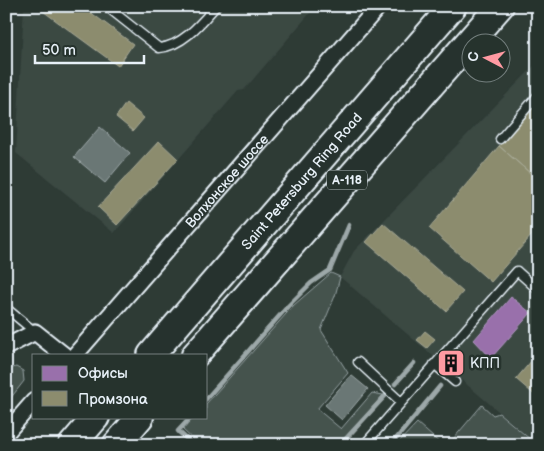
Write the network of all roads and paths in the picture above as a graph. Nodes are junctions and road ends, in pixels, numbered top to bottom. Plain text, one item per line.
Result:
1 (106, 6) edge
2 (216, 6) edge
3 (379, 6) edge
4 (453, 6) edge
5 (500, 6) edge
6 (538, 95) edge
7 (500, 139) dead end
8 (538, 290) edge
9 (6, 308) edge
10 (35, 332) junction
11 (6, 347) edge
12 (63, 354) edge
13 (75, 354) edge
14 (152, 354) edge
15 (196, 354) edge
16 (358, 362) dead end
17 (434, 364) junction
18 (455, 382) dead end
19 (402, 402) junction
20 (32, 403) edge
21 (95, 418) edge
22 (139, 418) edge
23 (6, 433) edge
24 (72, 445) edge
25 (116, 445) edge
26 (364, 445) edge

1 - 2 lane
3 - 13 street, Волхонское шоссе
4 - 14 highway, Saint Petersburg Ring Road / А-118
5 - 15 highway, А-118
6 - 7 lane
8 - 17 lane
9 - 10 lane
10 - 11 street
10 - 12 street
16 - 19 lane
17 - 18 lane
17 - 19 lane
19 - 26 lane
20 - 23 street
21 - 24 highway
22 - 25 highway

